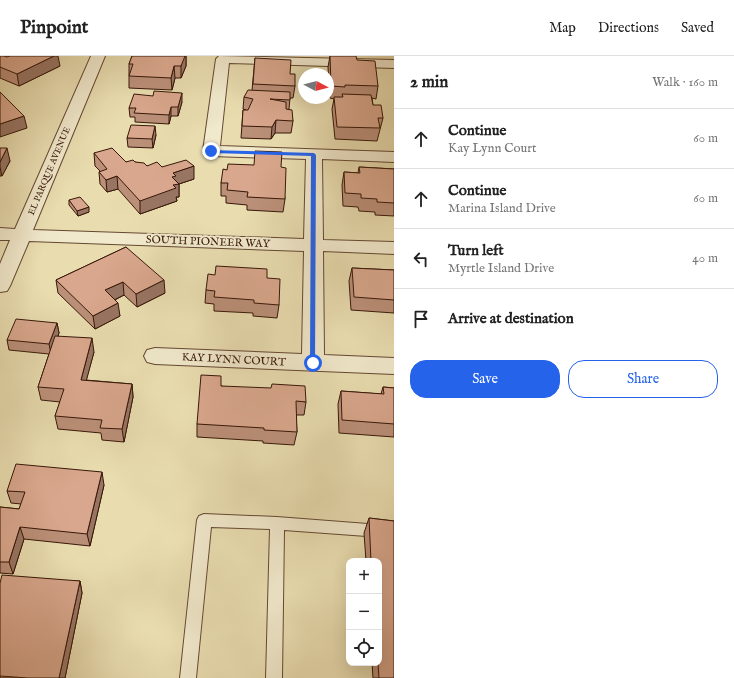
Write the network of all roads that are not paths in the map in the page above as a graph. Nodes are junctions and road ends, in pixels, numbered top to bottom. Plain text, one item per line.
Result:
1 (98, 56) edge
2 (394, 64) edge
3 (314, 155) junction
4 (394, 157) edge
5 (0, 234) edge
6 (22, 235) junction
7 (314, 245) junction
8 (394, 248) edge
9 (0, 286) edge
10 (155, 356) dead end
11 (313, 363) junction
12 (394, 366) edge
13 (277, 523) junction
14 (394, 532) edge
15 (188, 678) edge
16 (274, 678) edge

1 - 6 street, EL PARQUE AVENUE
2 - 3 street
3 - 4 street
3 - 7 street
5 - 6 street, SOUTH PIONEER WAY
6 - 7 street, SOUTH PIONEER WAY
6 - 9 street, EL PARQUE AVENUE
7 - 8 street, SOUTH PIONEER WAY
7 - 11 street
10 - 11 street, KAY LYNN COURT
11 - 12 street, KAY LYNN COURT
13 - 14 lane
13 - 15 lane
13 - 16 lane

